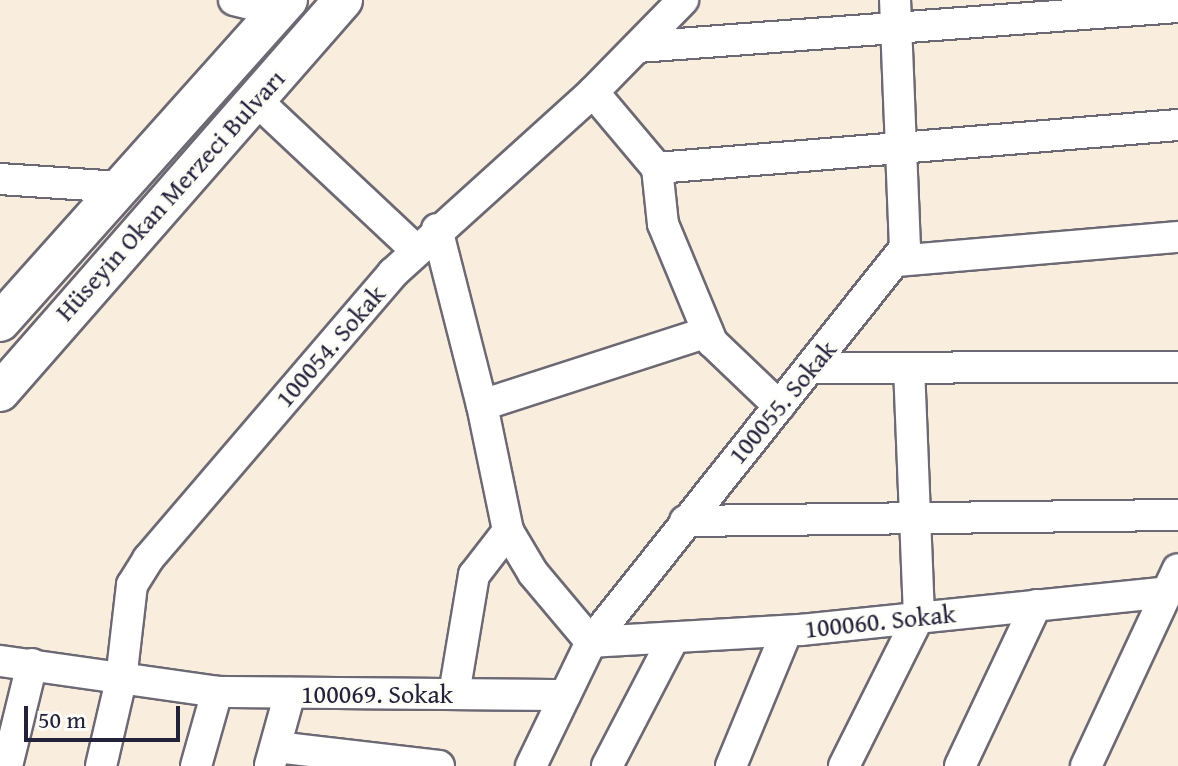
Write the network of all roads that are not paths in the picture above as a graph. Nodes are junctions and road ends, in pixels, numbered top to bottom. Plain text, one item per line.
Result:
1 (234, 0) edge
2 (343, 0) edge
3 (683, 0) edge
4 (1178, 4) edge
5 (283, 6) edge
6 (896, 13) edge
7 (638, 47) junction
8 (593, 92) junction
9 (255, 99) junction
10 (1178, 125) edge
11 (897, 146) junction
12 (657, 168) junction
13 (0, 179) edge
14 (119, 187) junction
15 (1178, 237) edge
16 (427, 239) junction
17 (897, 261) junction
18 (0, 322) edge
19 (708, 332) junction
20 (1178, 367) edge
21 (811, 368) junction
22 (909, 368) junction
23 (0, 392) edge
24 (482, 405) junction
25 (779, 406) junction
26 (913, 515) junction
27 (1178, 515) edge
28 (685, 521) junction
29 (508, 531) junction
30 (1174, 581) edge
31 (1036, 605) junction
32 (919, 616) junction
33 (787, 631) junction
34 (673, 639) junction
35 (591, 642) junction
36 (0, 661) edge
37 (32, 664) junction
38 (121, 680) junction
39 (217, 692) junction
40 (290, 693) junction
41 (454, 694) junction
42 (565, 695) junction
43 (273, 757) edge
44 (389, 763) edge
45 (7, 766) edge
46 (101, 766) edge
47 (196, 766) edge
48 (439, 766) edge
49 (531, 766) edge
50 (607, 766) edge
51 (731, 766) edge
52 (844, 766) edge
53 (960, 766) edge
54 (1086, 766) edge

1 - 5 street
2 - 9 main road, Hüseyin Okan Merzeci Bulvarı
3 - 7 street, 100054. Sokak
4 - 6 street
5 - 14 main road, Hüseyin Okan Merzeci Bulvarı
6 - 7 street
6 - 11 street, 100055. Sokak
7 - 8 street, 100054. Sokak
8 - 12 street
8 - 16 street, 100054. Sokak
9 - 16 street
9 - 23 main road, Hüseyin Okan Merzeci Bulvarı
10 - 11 street
11 - 12 street
11 - 17 street, 100055. Sokak
12 - 19 street
13 - 14 street
14 - 18 main road, Hüseyin Okan Merzeci Bulvarı
15 - 17 street
16 - 24 street
16 - 38 street, 100054. Sokak
17 - 21 street, 100055. Sokak
19 - 24 street
19 - 25 street
20 - 22 street
21 - 22 street
21 - 25 street, 100055. Sokak
22 - 26 street
24 - 29 street
25 - 28 street, 100055. Sokak
26 - 27 street
26 - 28 street
26 - 32 street
28 - 35 street, 100055. Sokak
29 - 35 street
29 - 41 street
30 - 31 street, 100060. Sokak
30 - 54 street
31 - 32 street, 100060. Sokak
31 - 53 street
32 - 33 street, 100060. Sokak
32 - 52 street
33 - 34 street, 100060. Sokak
33 - 51 street
34 - 35 street, 100060. Sokak
34 - 50 street
35 - 42 street, 100055. Sokak
36 - 37 street, 100069. Sokak
37 - 38 street, 100069. Sokak
37 - 45 street
38 - 39 street, 100069. Sokak
38 - 46 street, 100054. Sokak
39 - 40 street, 100069. Sokak
39 - 47 street
40 - 41 street, 100069. Sokak
40 - 43 street
41 - 42 street, 100069. Sokak
42 - 49 street, 100055. Sokak
43 - 44 street
44 - 48 street

